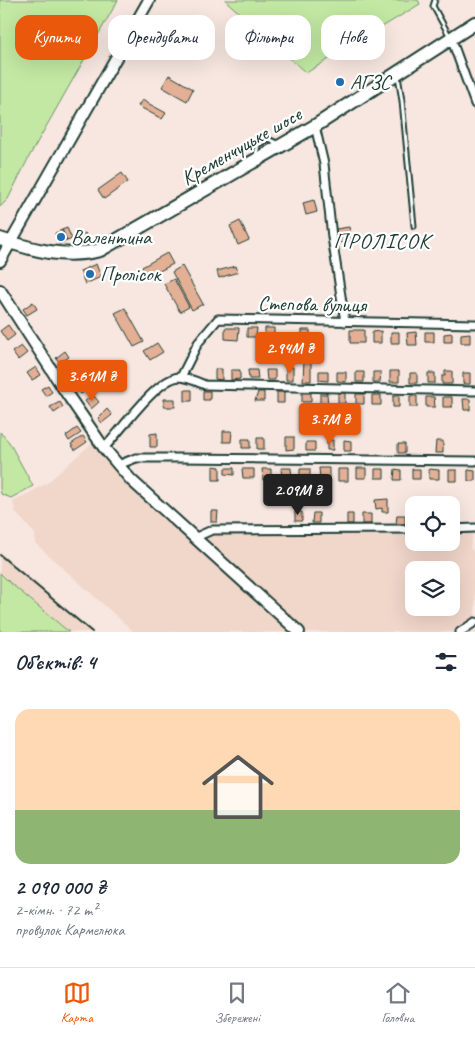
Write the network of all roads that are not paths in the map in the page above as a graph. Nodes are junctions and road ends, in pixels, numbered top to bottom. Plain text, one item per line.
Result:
1 (149, 0) edge
2 (429, 0) edge
3 (435, 0) edge
4 (433, 6) junction
5 (475, 22) edge
6 (451, 38) junction
7 (397, 73) junction
8 (475, 104) edge
9 (315, 126) junction
10 (414, 226) dead end
11 (6, 241) edge
12 (0, 261) edge
13 (0, 290) edge
14 (345, 322) junction
15 (475, 324) edge
16 (181, 377) junction
17 (475, 391) edge
18 (104, 448) junction
19 (475, 461) edge
20 (118, 465) junction
21 (475, 528) edge
22 (460, 529) edge
23 (405, 530) edge
24 (194, 538) junction
25 (475, 622) edge
26 (299, 632) edge
27 (460, 632) edge

1 - 11 street
2 - 4 lane
3 - 4 lane
4 - 6 lane
5 - 6 highway, Кременчуцьке шосе
6 - 7 highway, Кременчуцьке шосе
6 - 8 street
7 - 9 highway, Кременчуцьке шосе
7 - 10 lane
9 - 11 highway, Кременчуцьке шосе
9 - 14 street
11 - 12 street
13 - 18 street
14 - 15 street, Степова вулиця
14 - 16 street, Степова вулиця
16 - 17 street
16 - 18 street
18 - 20 street
19 - 20 street
20 - 24 street
21 - 22 street
23 - 24 street
24 - 26 street
25 - 27 street

